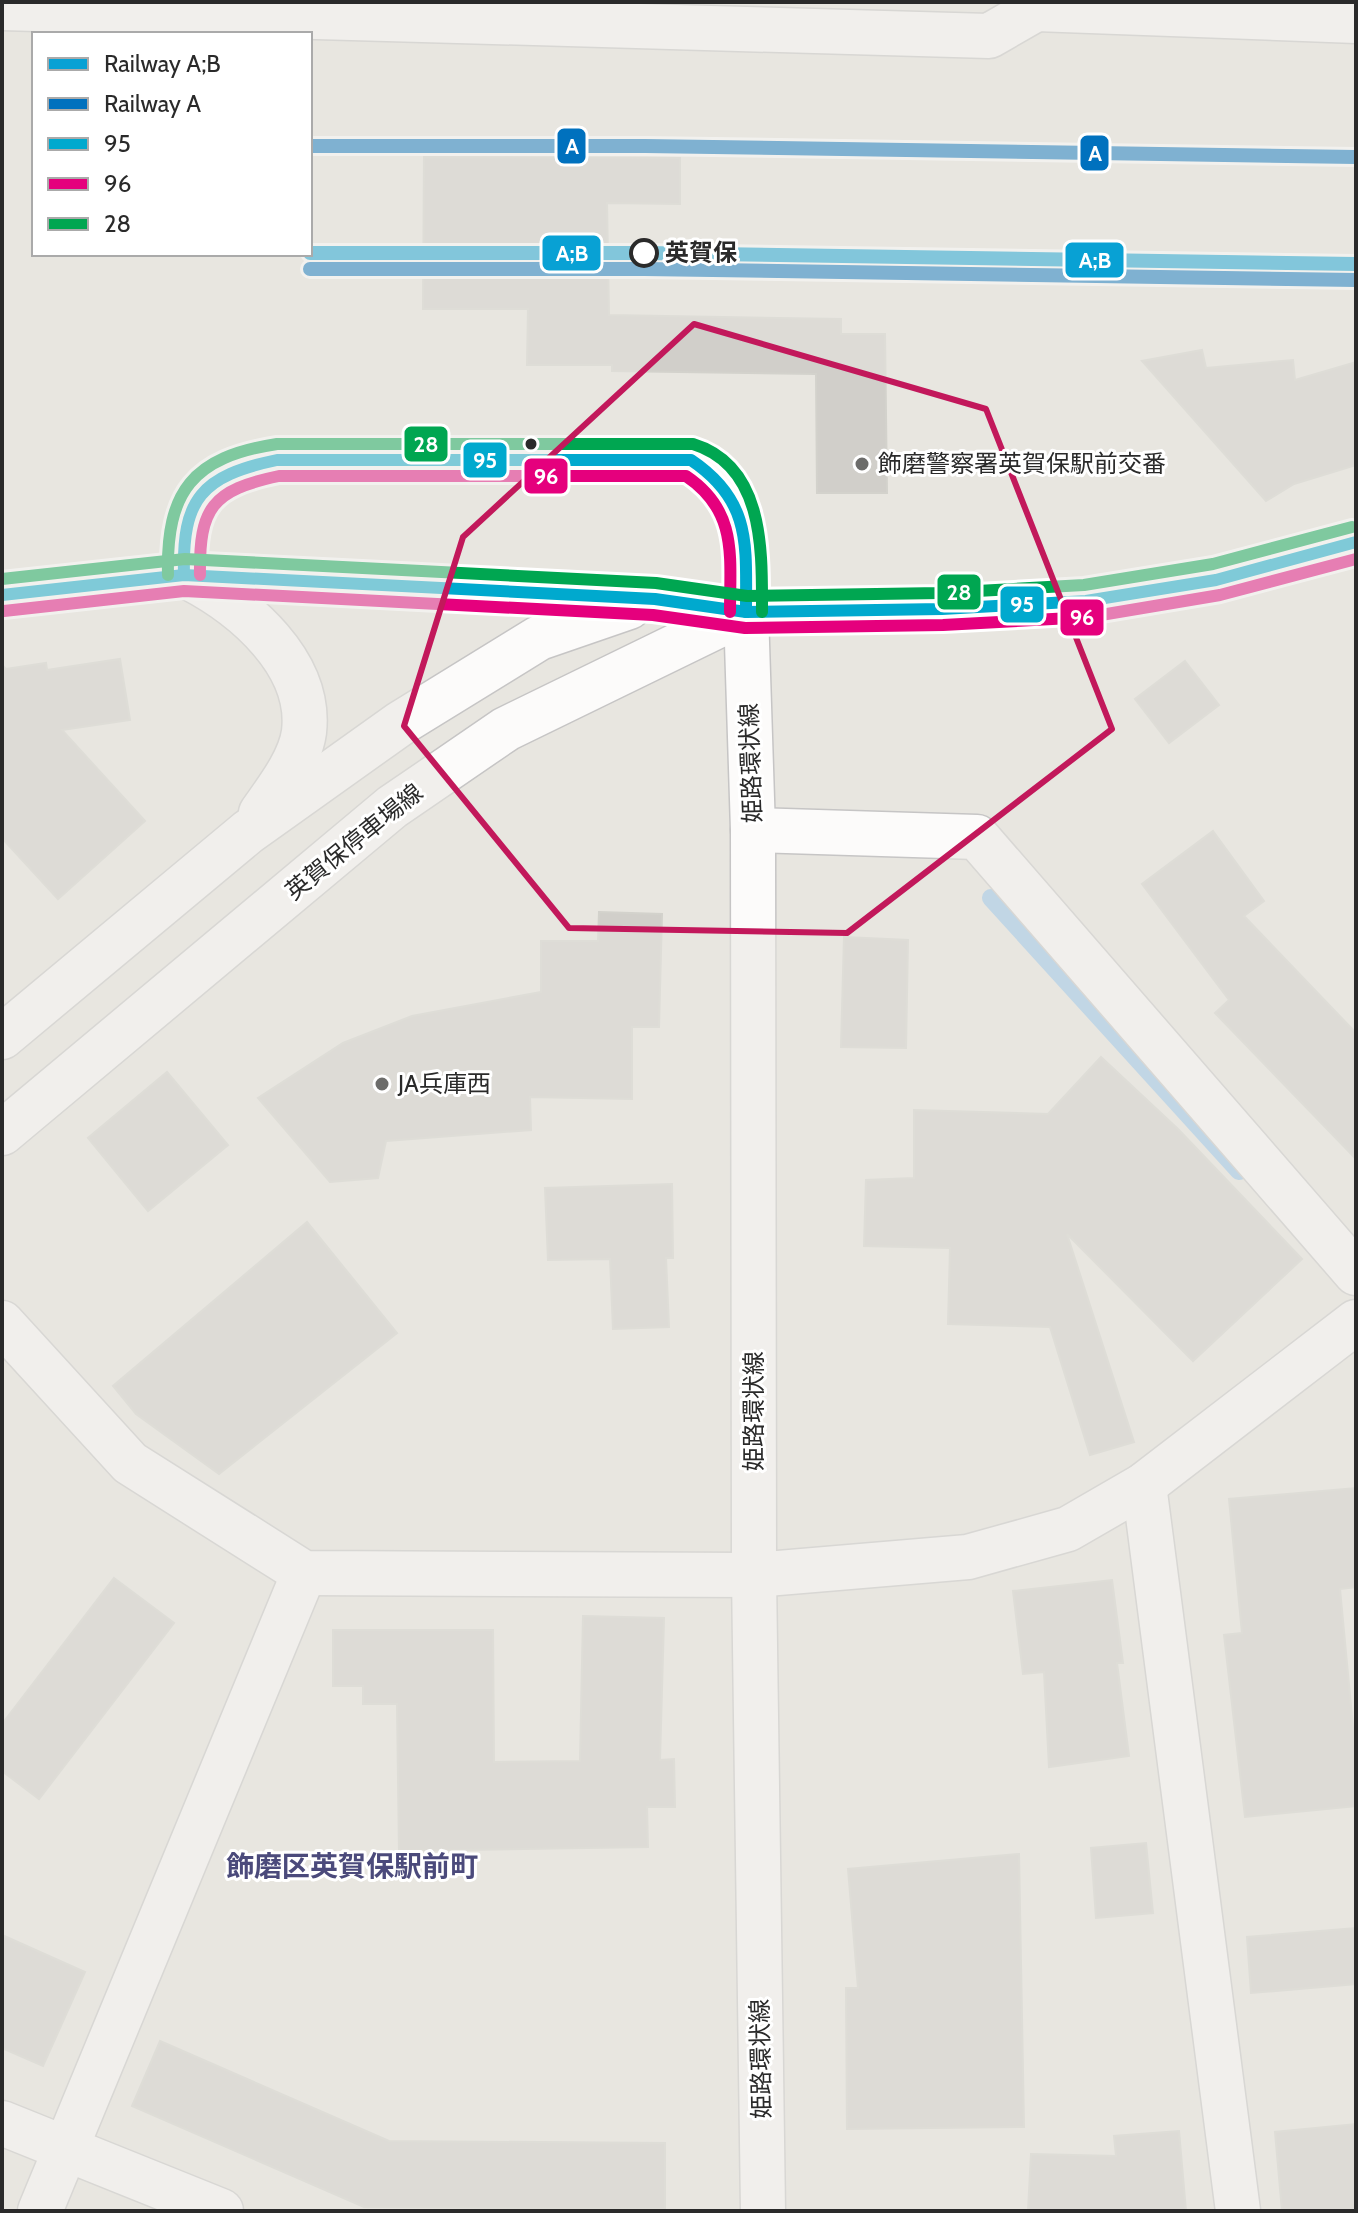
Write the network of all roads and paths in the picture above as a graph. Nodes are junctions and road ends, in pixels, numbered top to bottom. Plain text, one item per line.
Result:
1 (1036, 6) edge
2 (2, 8) edge
3 (1356, 21) edge
4 (1356, 542) edge
5 (184, 575) junction
6 (2, 595) edge
7 (655, 599) junction
8 (746, 612) junction
9 (753, 830) junction
10 (248, 832) junction
11 (2, 1037) edge
12 (2, 1133) edge
13 (1356, 1273) edge
14 (1356, 1322) edge
15 (2, 1323) edge
16 (1144, 1485) junction
17 (304, 1573) junction
18 (754, 1575) junction
19 (2, 2123) edge
20 (67, 2151) junction
21 (40, 2211) edge
22 (221, 2211) edge
23 (763, 2211) edge
24 (1238, 2211) edge

1 - 2 street
1 - 3 street
4 - 8 street
5 - 6 street
5 - 7 street
5 - 8 lane
5 - 10 street
7 - 8 street
7 - 10 street
8 - 9 street, 姫路環状線
8 - 12 street, 英賀保停車場線
9 - 13 street
9 - 18 street, 姫路環状線
10 - 11 street
14 - 16 street
15 - 17 street
16 - 18 street
16 - 24 street
17 - 18 street
17 - 20 street
18 - 23 street, 姫路環状線
19 - 20 street
20 - 21 street
20 - 22 street

